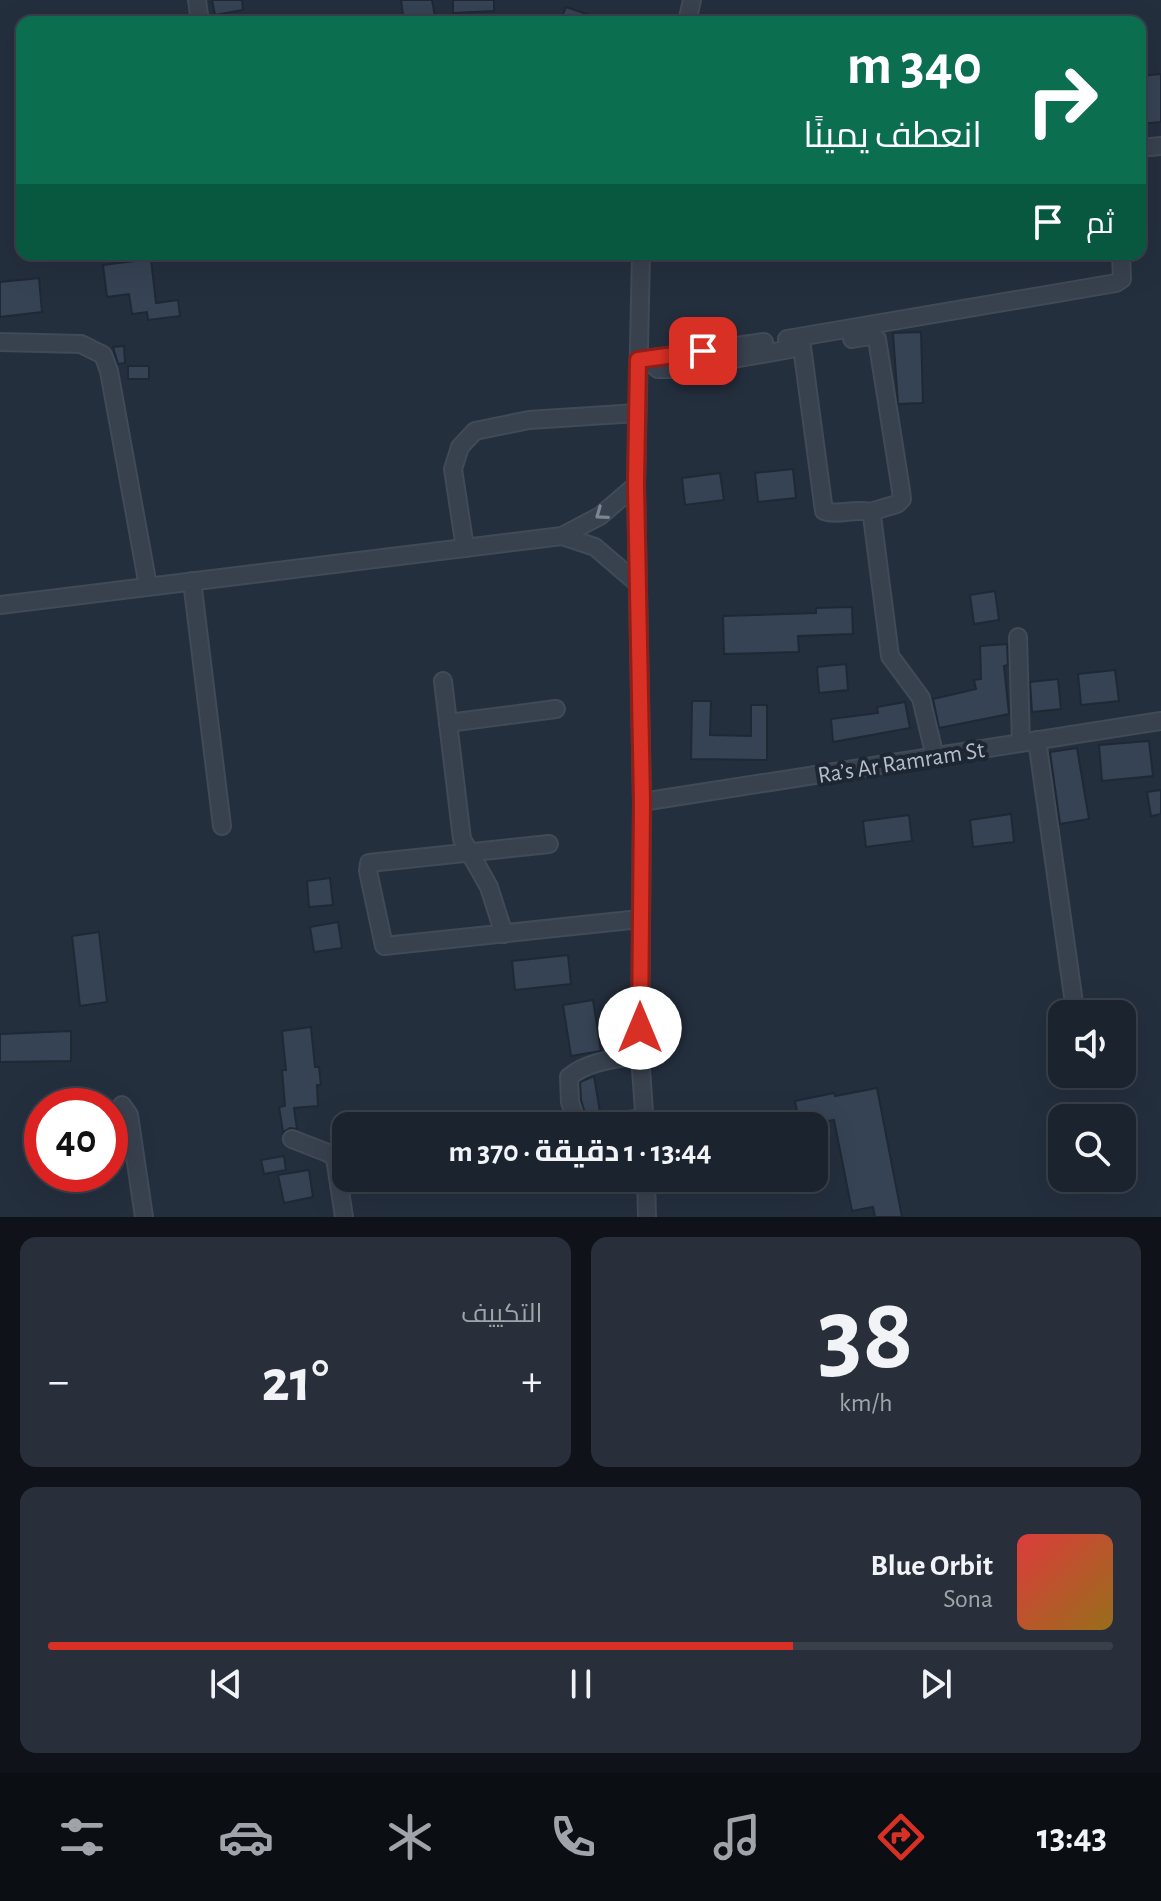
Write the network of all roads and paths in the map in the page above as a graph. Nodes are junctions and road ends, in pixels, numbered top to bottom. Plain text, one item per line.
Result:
1 (641, 260) edge
2 (1122, 260) edge
3 (843, 335) junction
4 (0, 342) edge
5 (802, 347) junction
6 (643, 360) junction
7 (637, 413) junction
8 (636, 485) junction
9 (870, 512) junction
10 (562, 536) junction
11 (465, 548) junction
12 (192, 581) junction
13 (637, 583) junction
14 (148, 586) junction
15 (0, 605) edge
16 (1018, 637) dead end
17 (443, 681) dead end
18 (556, 709) dead end
19 (1161, 721) edge
20 (448, 723) junction
21 (1029, 742) junction
22 (935, 757) junction
23 (642, 802) junction
24 (222, 826) dead end
25 (549, 844) dead end
26 (469, 853) junction
27 (640, 919) junction
28 (504, 934) junction
29 (1073, 1000) edge
30 (640, 1055) junction
31 (573, 1112) edge
32 (644, 1112) edge
33 (128, 1114) edge
34 (292, 1139) dead end
35 (646, 1192) edge
36 (144, 1217) edge
37 (344, 1217) edge
38 (647, 1217) edge

1 - 6 street
2 - 3 street
3 - 5 street
3 - 6 street
3 - 9 street
4 - 14 street
5 - 6 street
5 - 9 street
6 - 7 street
7 - 8 street
7 - 11 street
8 -> 10 street
8 - 13 street
9 - 22 street
10 - 11 street
10 - 13 street
11 - 12 street
12 - 14 street
12 - 24 street
13 - 23 street
14 - 15 street
16 - 21 street
17 - 20 street
18 - 20 street
19 - 21 street, Ra’s Ar Ramram St
20 - 26 street
21 - 22 street, Ra’s Ar Ramram St
21 - 29 street
22 - 23 street, Ra’s Ar Ramram St
23 - 27 street
25 - 26 street
26 - 28 street
26 - 28 street
27 - 28 street
27 - 30 street
30 - 31 street
30 - 32 street
33 - 36 street
34 - 37 street
35 - 38 street

